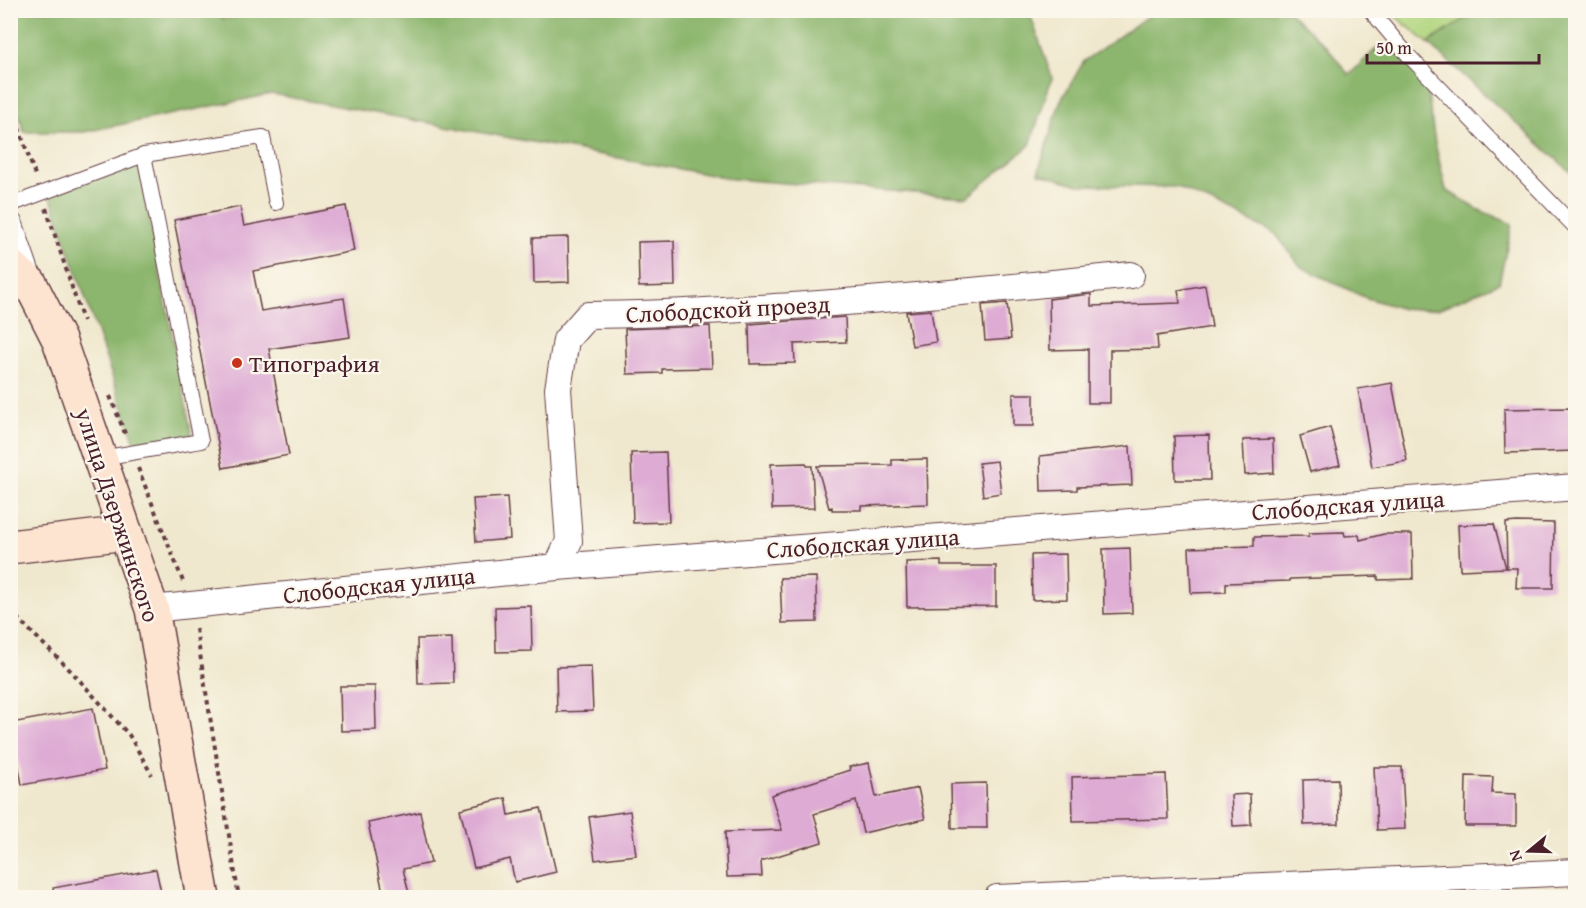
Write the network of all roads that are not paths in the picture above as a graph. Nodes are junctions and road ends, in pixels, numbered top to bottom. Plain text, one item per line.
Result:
1 (1370, 10) edge
2 (144, 155) junction
3 (276, 203) dead end
4 (10, 205) edge
5 (10, 225) edge
6 (1575, 228) edge
7 (20, 274) edge
8 (1131, 275) dead end
9 (101, 458) junction
10 (1575, 487) edge
11 (126, 533) junction
12 (10, 547) edge
13 (557, 567) junction
14 (152, 609) junction
15 (1575, 872) edge
16 (1088, 896) edge
17 (203, 897) edge
18 (997, 897) edge

1 - 6 lane
2 - 3 lane
2 - 4 lane
2 - 9 lane
5 - 7 street
7 - 9 main road, улица Дзержинского
8 - 13 street, Слободской проезд
9 - 11 main road, улица Дзержинского
10 - 13 street, Слободская улица
11 - 12 main road
11 - 14 main road, улица Дзержинского
13 - 14 street, Слободская улица
14 - 17 main road, улица Дзержинского
15 - 16 street
16 - 18 street

